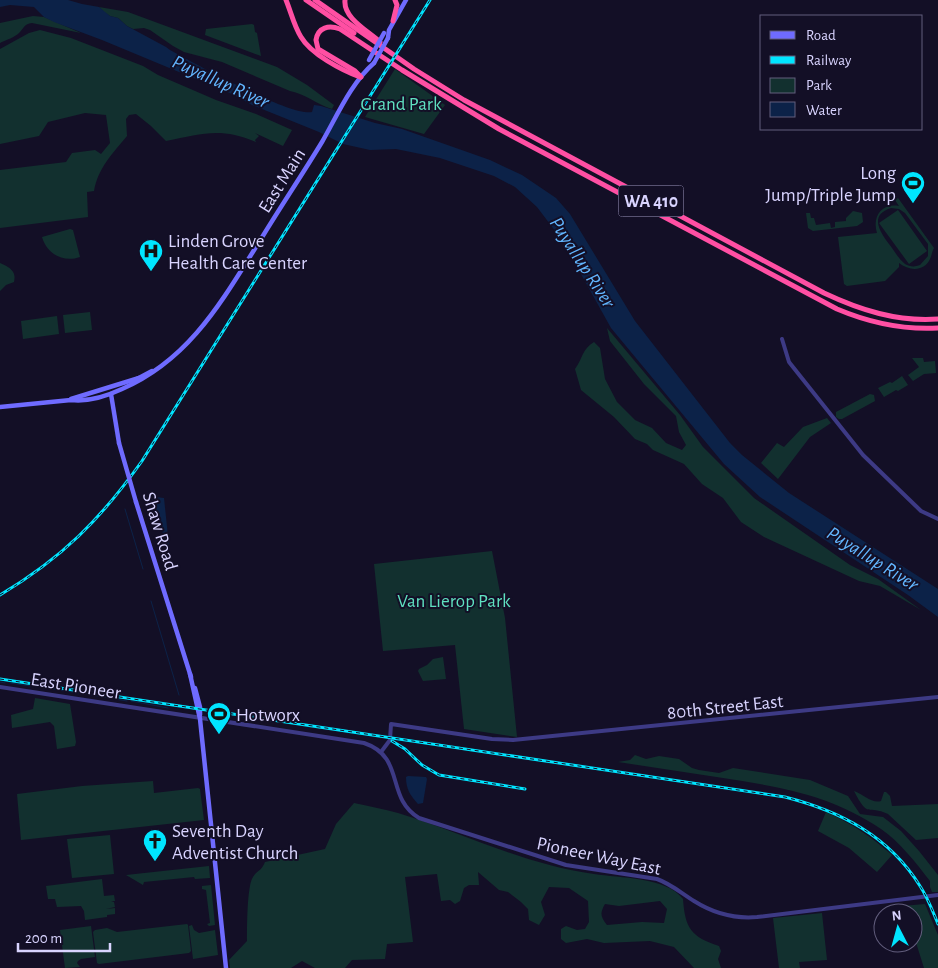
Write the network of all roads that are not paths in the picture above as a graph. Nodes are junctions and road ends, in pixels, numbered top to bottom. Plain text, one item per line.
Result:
1 (286, 0) edge
2 (306, 0) edge
3 (315, 0) edge
4 (345, 0) edge
5 (395, 0) edge
6 (406, 0) edge
7 (393, 21) junction
8 (389, 30) junction
9 (392, 54) junction
10 (364, 72) junction
11 (411, 75) junction
12 (361, 77) junction
13 (938, 318) edge
14 (938, 328) edge
15 (782, 338) dead end
16 (164, 364) junction
17 (139, 378) junction
18 (111, 394) junction
19 (84, 395) junction
20 (49, 402) junction
21 (0, 407) edge
22 (938, 519) edge
23 (0, 688) edge
24 (938, 698) edge
25 (200, 719) junction
26 (401, 725) junction
27 (392, 732) junction
28 (380, 752) junction
29 (938, 895) edge
30 (226, 968) edge

1 - 12 highway
2 - 11 highway, WA 410
3 - 9 highway, WA 410
4 - 9 highway
5 - 7 highway
6 - 7 main road
7 - 8 main road
8 - 10 main road, bridge
8 - 10 main road, bridge
9 - 13 highway, WA 410
10 - 12 main road, East Main
11 - 12 highway
11 - 14 highway, WA 410
12 - 16 main road, East Main
15 - 22 street
16 - 17 main road, East Main
16 - 18 main road, East Main
17 - 18 main road, East Main
17 - 19 main road, East Main
18 - 19 main road, East Main
18 - 20 main road, East Main
18 - 25 main road, Shaw Road, bridge
19 - 20 main road, East Main
20 - 21 main road, East Main
23 - 25 street, East Pioneer
24 - 26 street, 80th Street East
25 - 28 street
25 - 30 main road, Shaw Road
26 - 27 street
26 - 27 street, 80th Street East
27 - 28 street
28 - 29 street, Pioneer Way East

